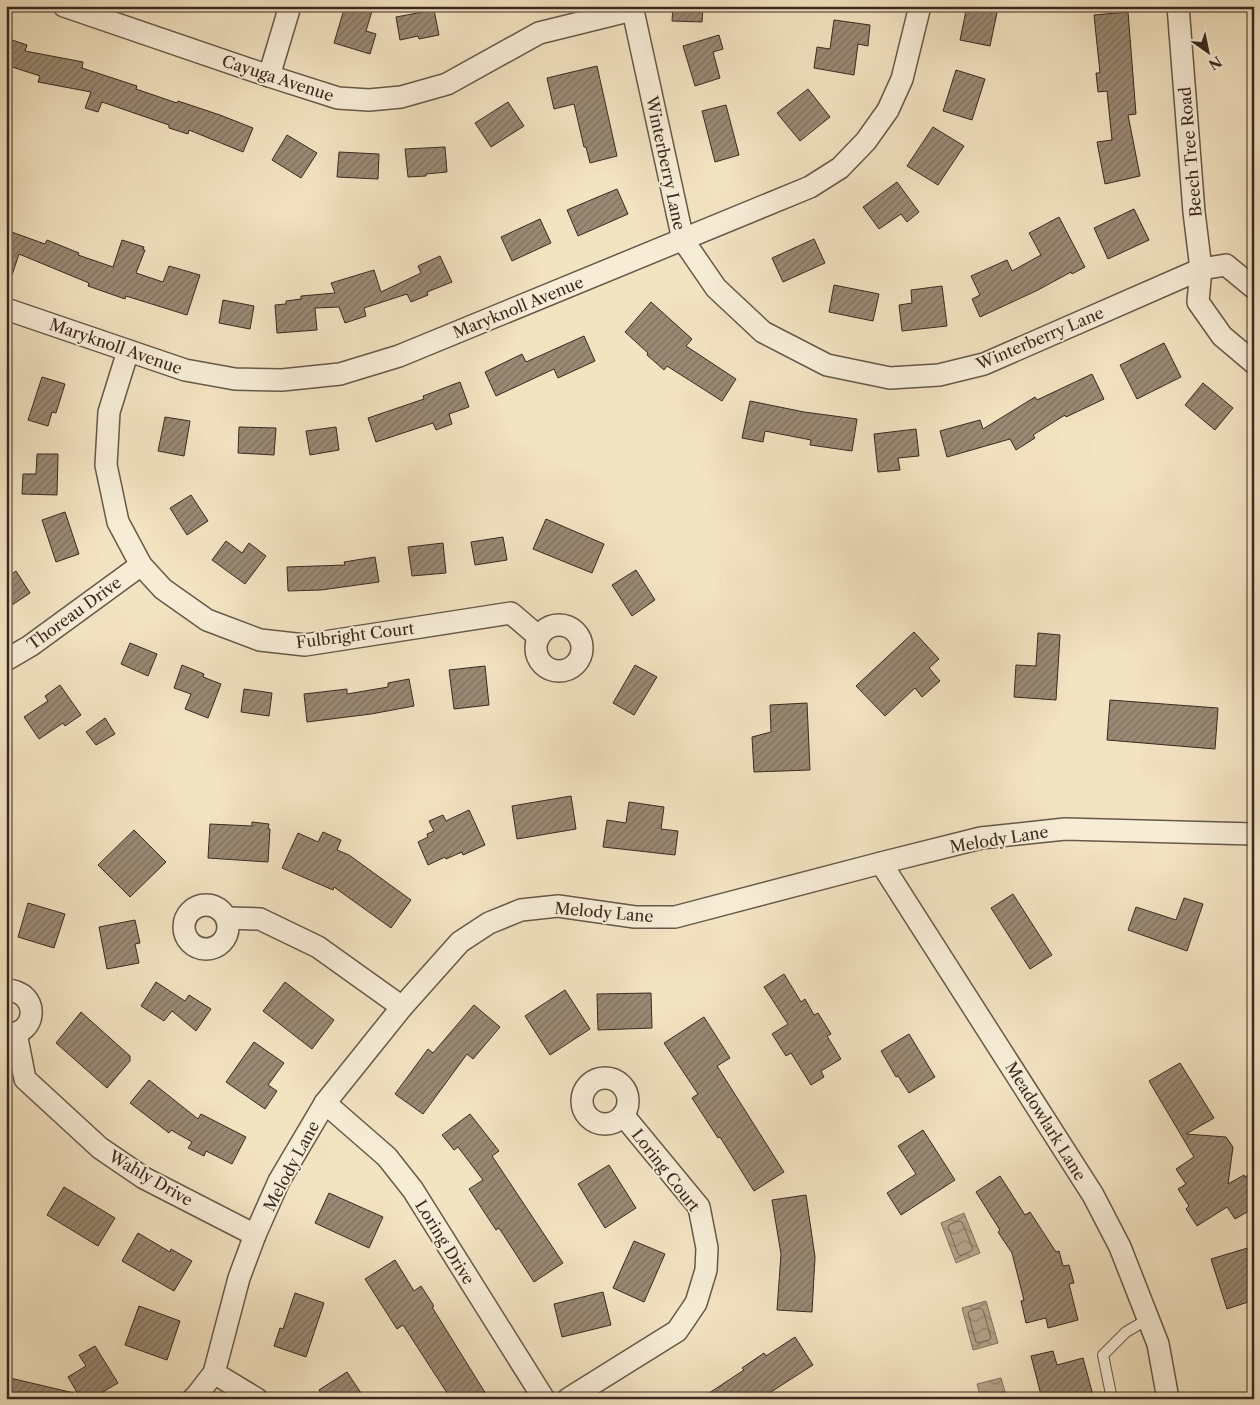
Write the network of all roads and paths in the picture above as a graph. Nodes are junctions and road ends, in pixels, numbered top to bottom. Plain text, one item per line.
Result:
1 (64, 6) edge
2 (290, 6) edge
3 (920, 6) edge
4 (1178, 6) edge
5 (632, 8) edge
6 (269, 76) junction
7 (683, 240) junction
8 (1201, 269) junction
9 (1254, 288) edge
10 (6, 309) edge
11 (128, 351) junction
12 (1254, 362) edge
13 (141, 565) junction
14 (538, 637) dead end
15 (6, 660) edge
16 (1254, 834) edge
17 (881, 863) junction
18 (227, 918) dead end
19 (6, 990) edge
20 (402, 1008) junction
21 (11, 1033) edge
22 (325, 1103) junction
23 (623, 1115) dead end
24 (255, 1235) junction
25 (1148, 1319) junction
26 (214, 1372) junction
27 (193, 1399) edge
28 (257, 1399) edge
29 (544, 1399) edge
30 (568, 1399) edge
31 (1112, 1399) edge
32 (1168, 1399) edge

1 - 6 street, Cayuga Avenue
2 - 6 street
3 - 7 street, Maryknoll Avenue
4 - 8 street, Beech Tree Road
5 - 6 street, Cayuga Avenue
5 - 7 street, Winterberry Lane
7 - 8 street, Winterberry Lane
7 - 11 street, Maryknoll Avenue
8 - 9 street
8 - 12 street, Beech Tree Road
10 - 11 street, Maryknoll Avenue
11 - 13 street, Fulbright Court
13 - 14 street, Fulbright Court
13 - 15 street, Thoreau Drive
16 - 17 street, Melody Lane
17 - 20 street, Melody Lane
17 - 25 street, Meadowlark Lane
18 - 20 street
19 - 21 street, Wahly Drive
20 - 22 street, Melody Lane
21 - 24 street, Wahly Drive
22 - 24 street, Melody Lane
22 - 29 street, Loring Drive
23 - 30 street, Loring Court
24 - 26 street, Melody Lane
25 - 31 lane
25 - 32 street, Meadowlark Lane
26 - 27 street, Melody Lane
26 - 28 street

